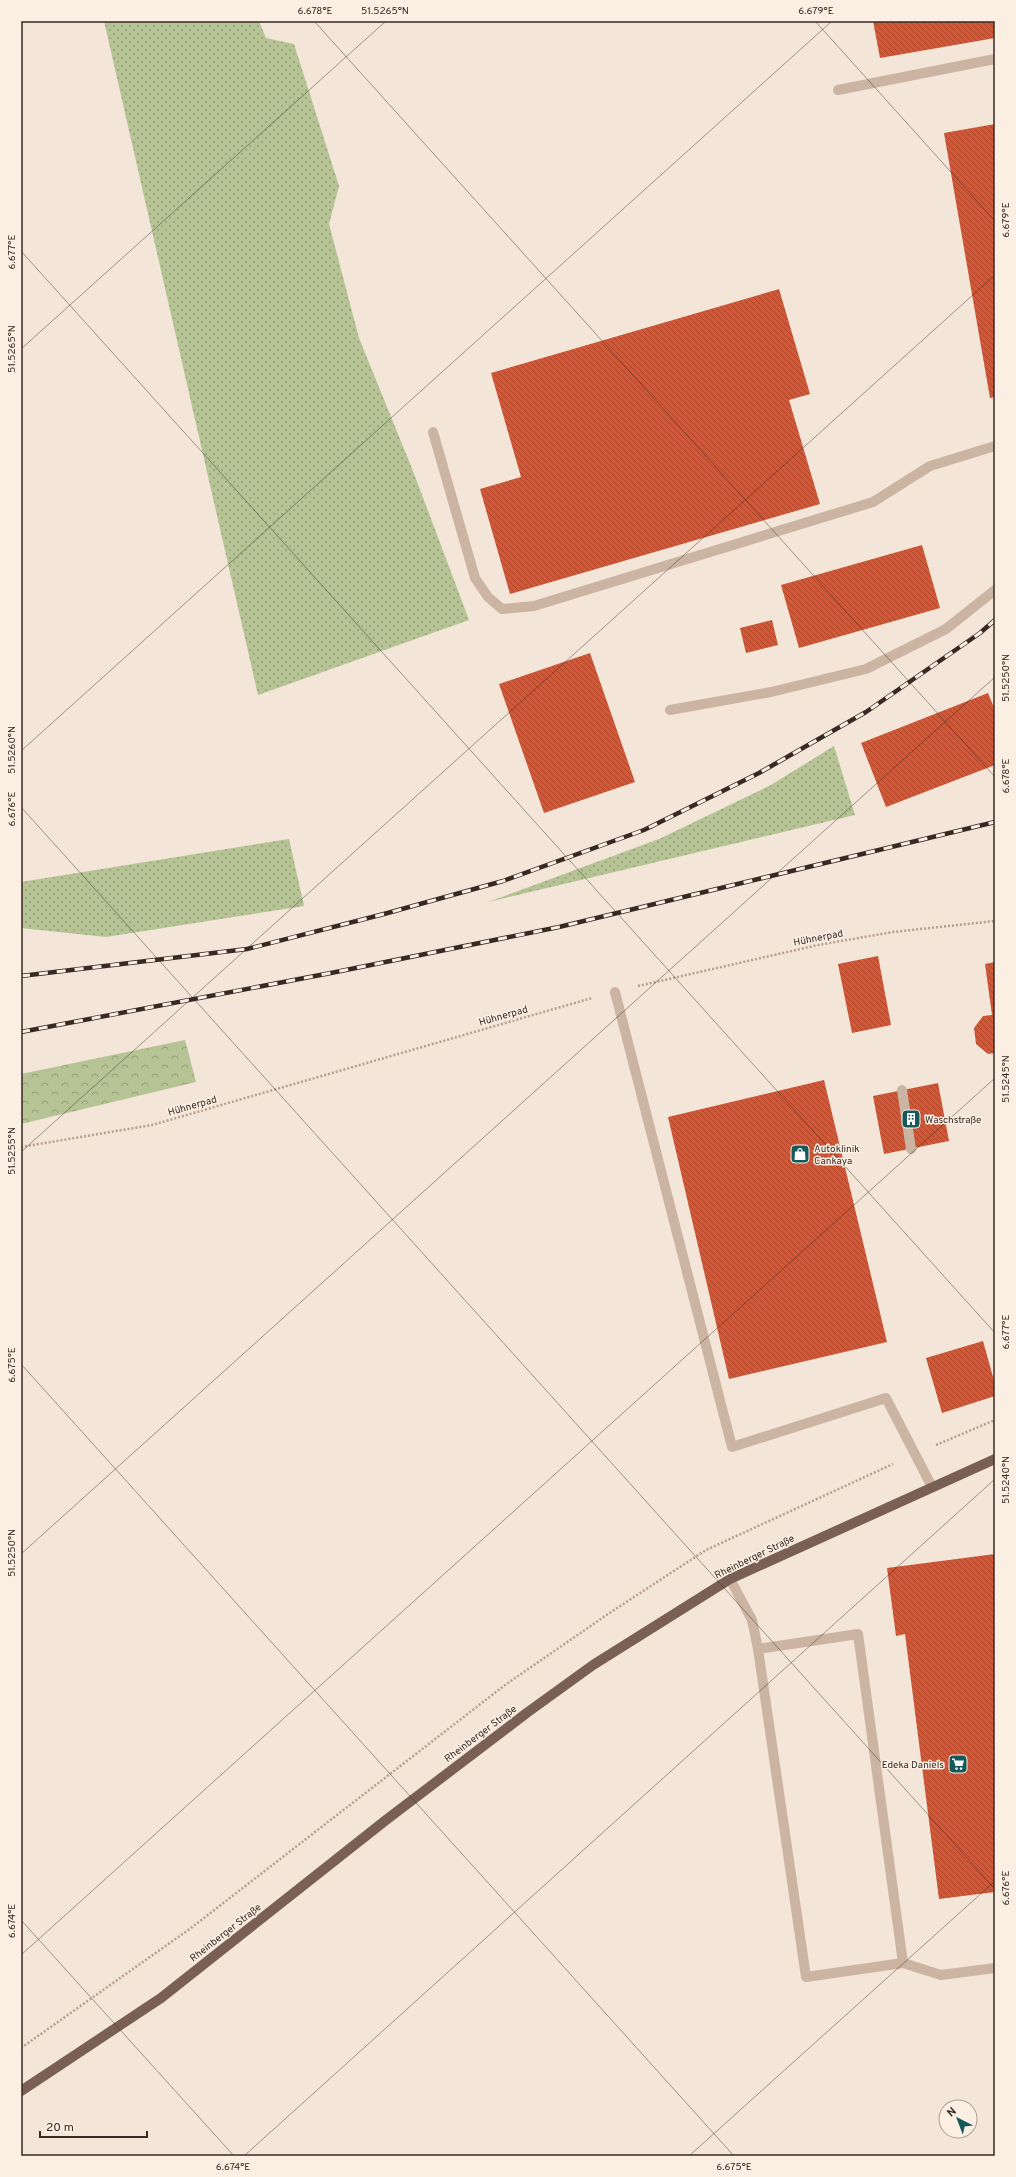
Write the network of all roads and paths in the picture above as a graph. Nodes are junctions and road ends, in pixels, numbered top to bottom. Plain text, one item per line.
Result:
1 (995, 59) edge
2 (838, 90) dead end
3 (433, 432) dead end
4 (995, 446) edge
5 (995, 590) edge
6 (670, 710) dead end
7 (995, 921) edge
8 (615, 992) junction
9 (902, 1090) dead end
10 (21, 1147) edge
11 (911, 1149) dead end
12 (995, 1459) edge
13 (932, 1487) junction
14 (730, 1580) junction
15 (758, 1649) junction
16 (903, 1963) junction
17 (995, 1968) edge
18 (21, 2091) edge

1 - 2 lane
3 - 4 lane
5 - 6 lane
7 - 8 path, Hühnerpad
8 - 10 path, Hühnerpad
8 - 13 lane
9 - 11 lane
12 - 13 main road, Rheinberger Straße
13 - 14 main road, Rheinberger Straße
14 - 15 lane
14 - 18 main road, Rheinberger Straße
15 - 16 lane
15 - 16 lane
16 - 17 lane

